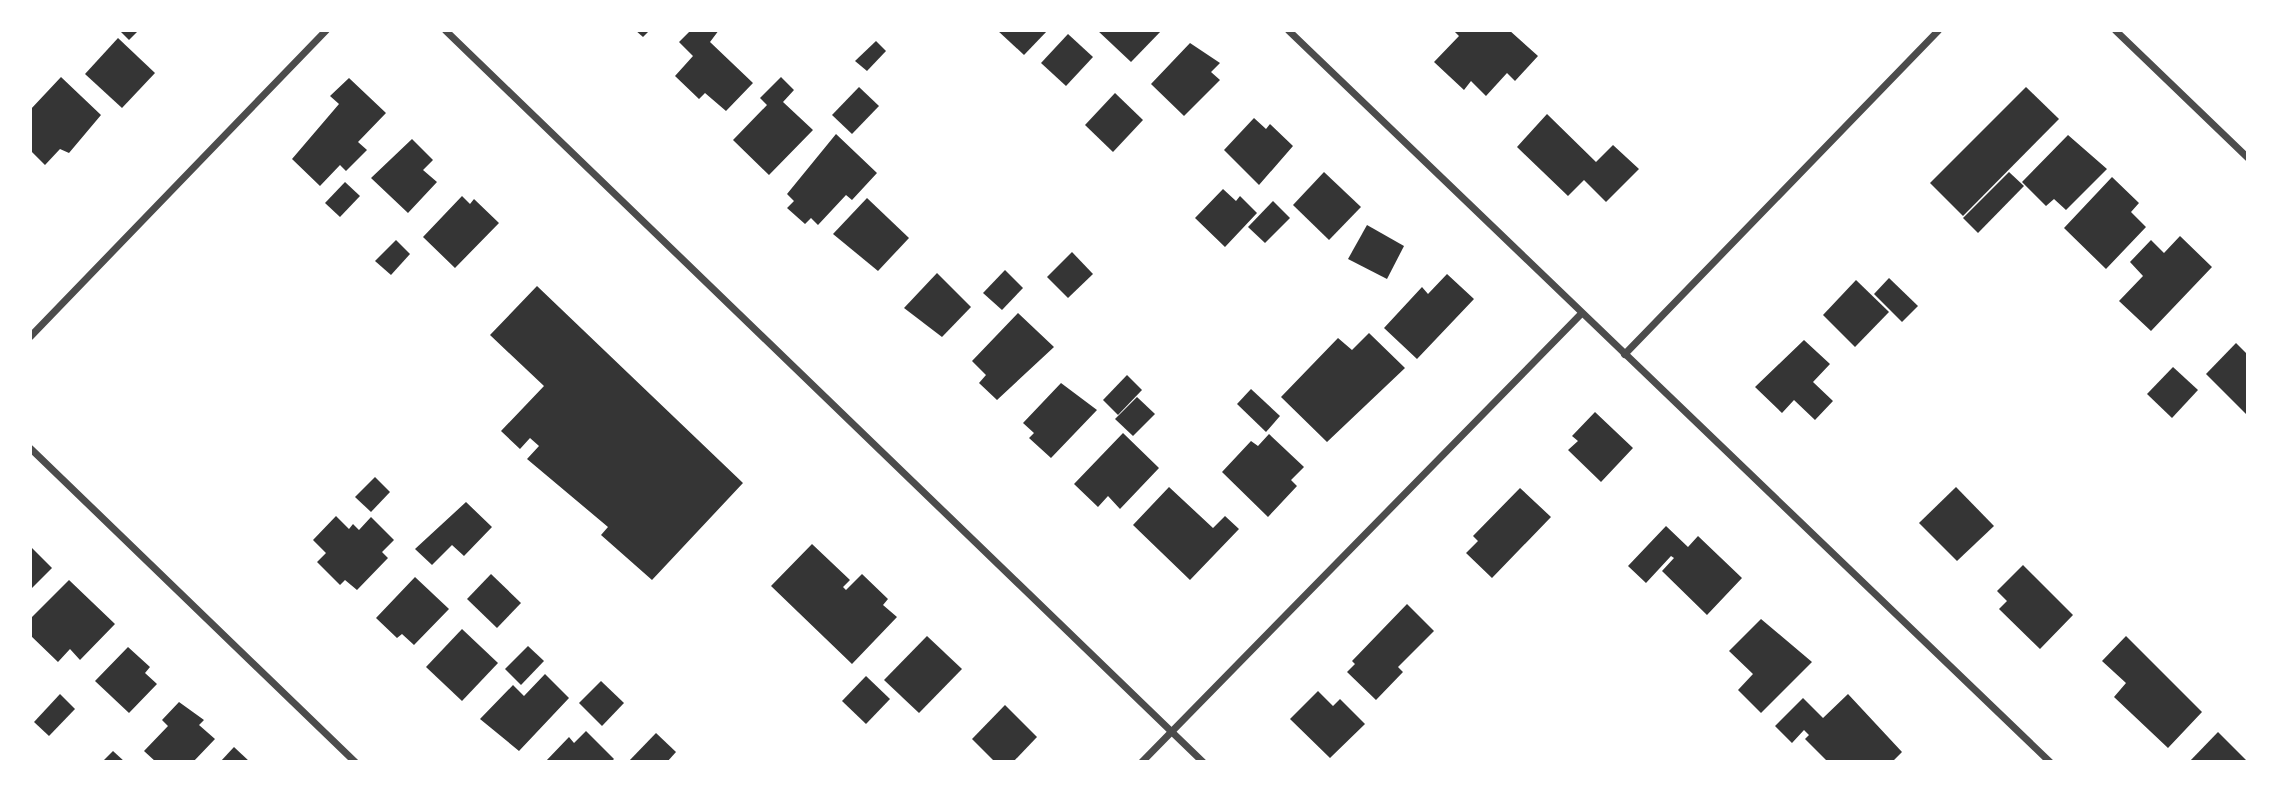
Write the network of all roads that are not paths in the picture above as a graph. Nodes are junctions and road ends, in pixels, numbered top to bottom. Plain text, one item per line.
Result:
1 (326, 30) edge
2 (445, 30) edge
3 (1288, 30) edge
4 (1938, 30) edge
5 (2115, 30) edge
6 (2248, 158) edge
7 (1581, 313) junction
8 (30, 336) edge
9 (1624, 355) junction
10 (30, 448) edge
11 (1171, 732) junction
12 (355, 762) edge
13 (1142, 762) edge
14 (1203, 762) edge
15 (2050, 762) edge

1 - 8 street
2 - 11 street
3 - 7 street
4 - 9 street
5 - 6 street
7 - 9 street
7 - 11 street
9 - 15 street
10 - 12 street
11 - 13 street
11 - 14 street

